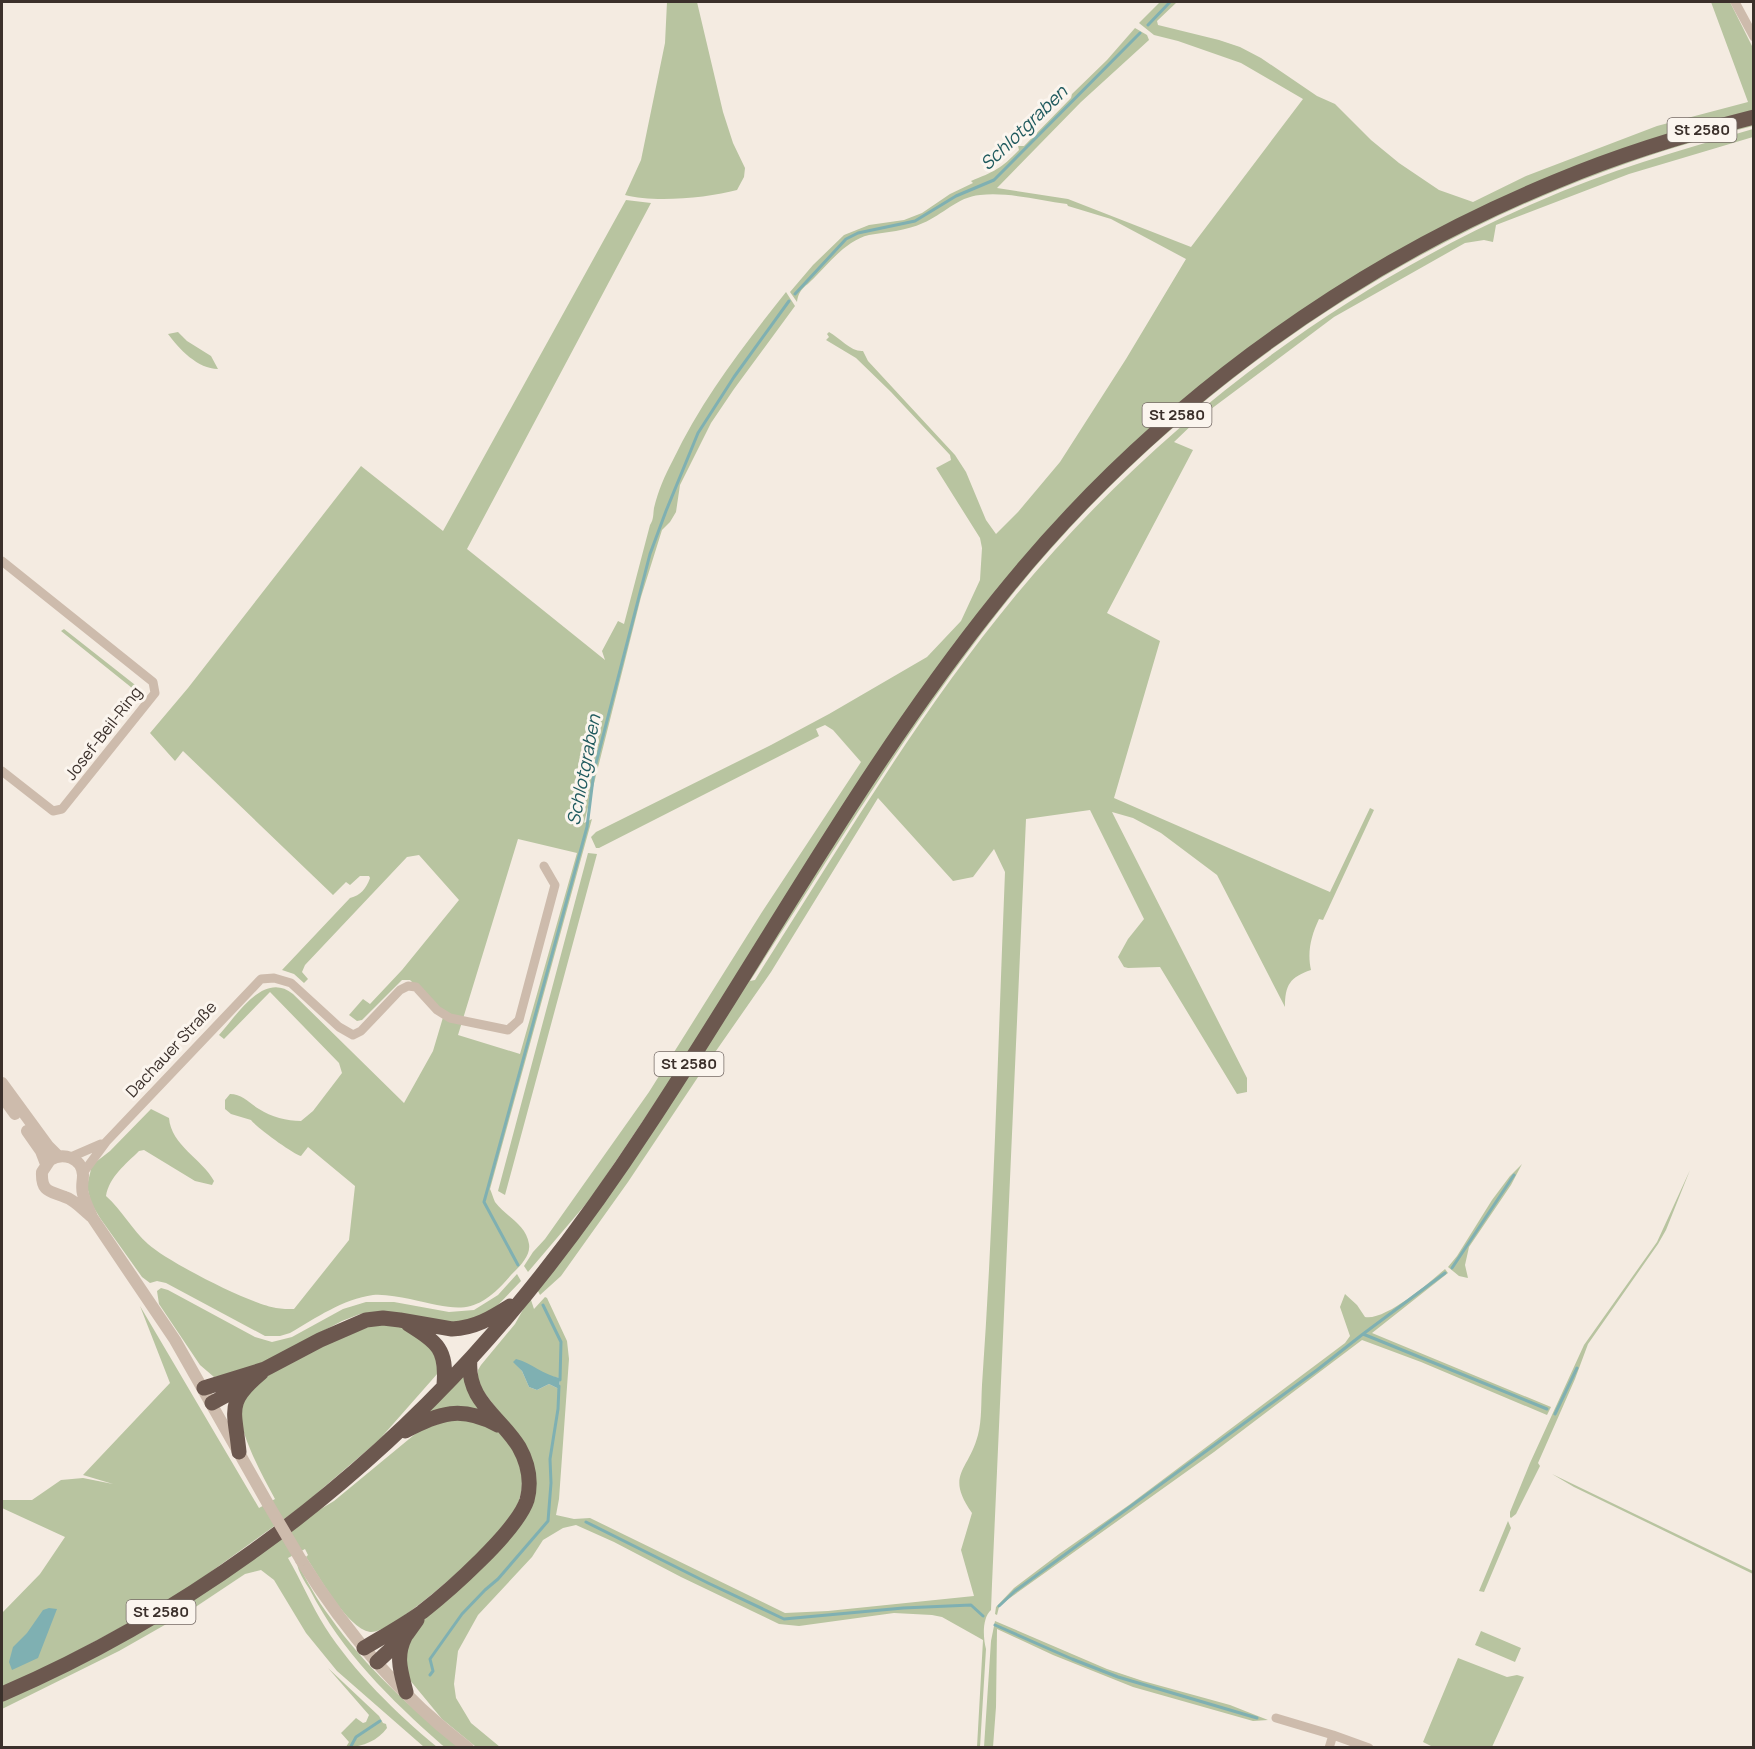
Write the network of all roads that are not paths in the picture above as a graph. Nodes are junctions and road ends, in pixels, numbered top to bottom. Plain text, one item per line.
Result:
1 (1735, 2) edge
2 (1754, 36) edge
3 (1754, 117) edge
4 (2, 561) edge
5 (2, 771) edge
6 (544, 866) dead end
7 (2, 1083) edge
8 (2, 1096) edge
9 (106, 1142) junction
10 (65, 1157) junction
11 (46, 1164) junction
12 (82, 1178) junction
13 (65, 1196) junction
14 (92, 1217) junction
15 (521, 1299) junction
16 (400, 1320) junction
17 (470, 1359) junction
18 (265, 1369) junction
19 (248, 1384) junction
20 (444, 1385) junction
21 (204, 1388) junction
22 (212, 1403) junction
23 (505, 1430) junction
24 (391, 1437) junction
25 (239, 1452) junction
26 (424, 1610) junction
27 (407, 1634) junction
28 (364, 1647) junction
29 (377, 1662) junction
30 (406, 1692) junction
31 (2, 1694) edge
32 (1276, 1718) dead end
33 (1333, 1735) junction
34 (468, 1748) edge
35 (1329, 1748) edge
36 (1369, 1748) edge

1 - 2 street
3 - 15 highway, St 2580
4 - 5 street, Josef-Beil-Ring
6 - 9 street, Dachauer Straße
7 - 10 street
8 - 11 street
9 - 10 street, Dachauer Straße
9 - 12 street, Dachauer Straße
10 - 11 street, Dachauer Straße
10 - 12 street
11 - 13 street
12 - 13 street, Dachauer Straße
12 - 14 street
13 - 14 street
14 - 21 street
15 - 16 highway, St 2580
15 - 17 highway, St 2580
16 - 18 highway, St 2580
16 - 20 highway
17 - 20 highway, St 2580
17 - 23 highway, St 2580
18 - 19 highway, St 2580
18 - 21 highway, St 2580
19 - 22 highway, St 2580
19 - 25 highway, St 2580
20 - 24 highway, St 2580
21 - 22 street
22 - 25 street
23 - 24 highway, St 2580
23 - 26 highway, St 2580
24 - 31 highway, St 2580
25 - 28 street, bridge
26 - 27 highway, St 2580
26 - 28 highway, St 2580
27 - 29 highway, St 2580
27 - 30 highway, St 2580
28 - 29 street
29 - 30 street
30 - 34 street
32 - 33 street
33 - 35 street
33 - 36 street

